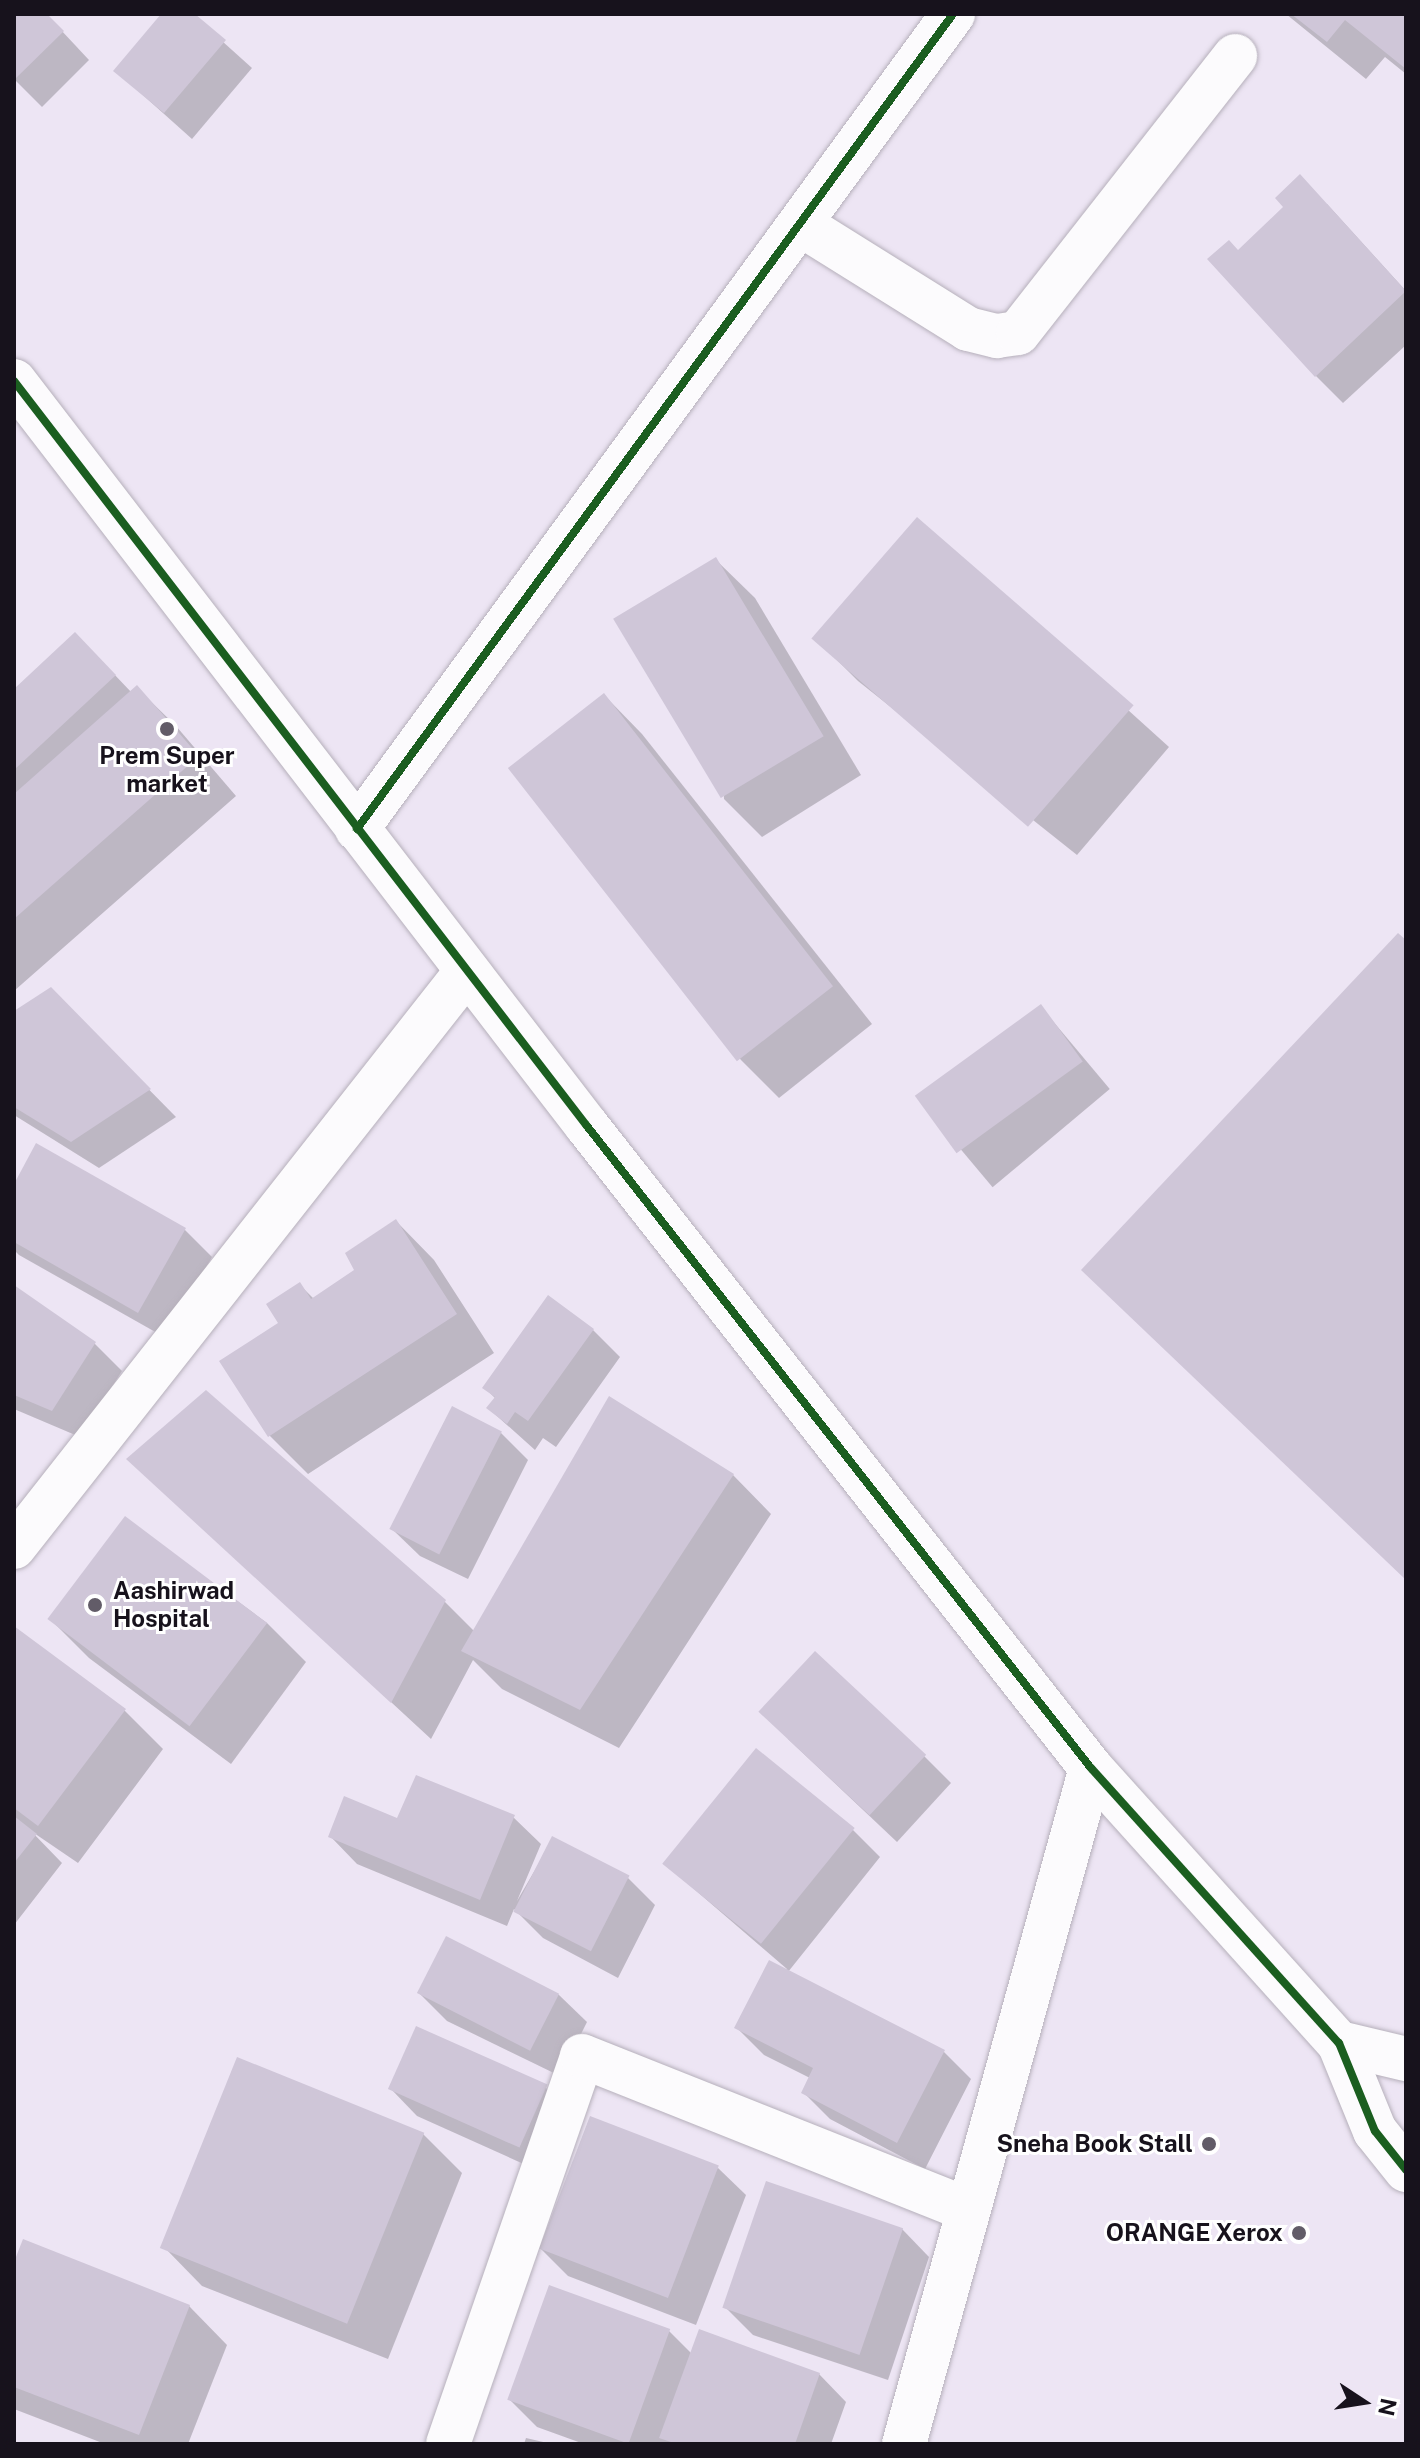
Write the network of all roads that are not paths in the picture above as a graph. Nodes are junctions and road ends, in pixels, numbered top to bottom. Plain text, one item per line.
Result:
1 (953, 14) edge
2 (1235, 56) dead end
3 (800, 224) junction
4 (14, 381) edge
5 (28, 429) edge
6 (357, 829) junction
7 (467, 971) junction
8 (14, 1547) edge
9 (1091, 1768) junction
10 (1339, 2043) junction
11 (1406, 2059) edge
12 (1406, 2170) edge
13 (967, 2209) junction
14 (448, 2444) edge
15 (904, 2444) edge

1 - 3 street
2 - 3 street
3 - 6 street
4 - 5 street
5 - 6 street
6 - 7 street
7 - 8 street
7 - 9 street
9 - 10 street
9 - 13 street
10 - 11 street
10 - 12 street
13 - 14 street
13 - 15 street

